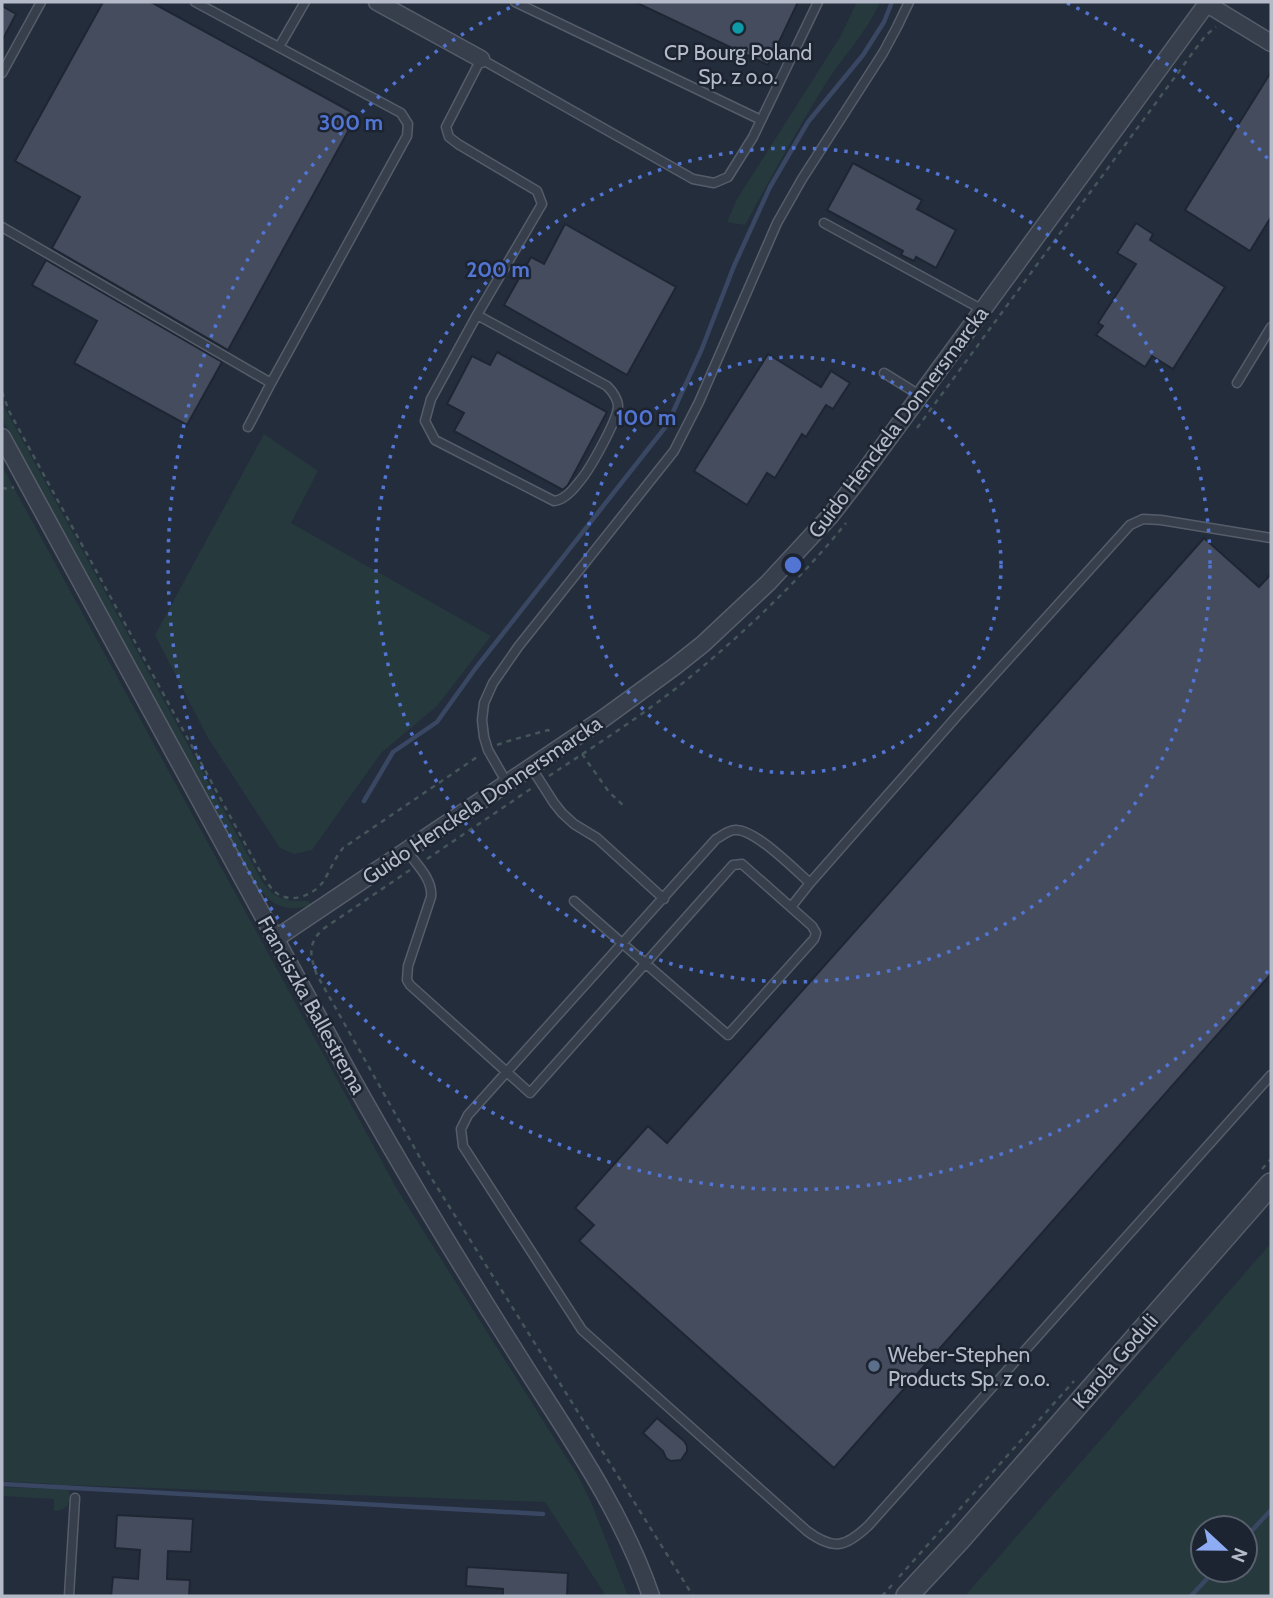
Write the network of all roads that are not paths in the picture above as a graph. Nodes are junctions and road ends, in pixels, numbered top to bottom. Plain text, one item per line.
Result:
1 (41, 2) edge
2 (195, 2) edge
3 (305, 2) edge
4 (377, 2) edge
5 (516, 2) edge
6 (818, 2) edge
7 (909, 2) edge
8 (1207, 3) edge
9 (1271, 43) edge
10 (279, 47) junction
11 (481, 59) junction
12 (2, 73) edge
13 (761, 120) junction
14 (824, 223) dead end
15 (2, 227) edge
16 (982, 310) junction
17 (477, 315) junction
18 (1271, 327) edge
19 (884, 373) dead end
20 (271, 383) junction
21 (1237, 383) dead end
22 (921, 396) junction
23 (248, 427) dead end
24 (2, 437) edge
25 (1271, 538) edge
26 (531, 767) junction
27 (507, 783) junction
28 (407, 851) junction
29 (810, 883) junction
30 (664, 899) junction
31 (574, 901) dead end
32 (791, 907) junction
33 (275, 939) junction
34 (623, 944) junction
35 (645, 963) junction
36 (507, 1073) junction
37 (1271, 1075) edge
38 (1271, 1184) edge
39 (75, 1498) dead end
40 (960, 1539) junction
41 (639, 1563) junction
42 (69, 1596) edge
43 (651, 1596) edge
44 (664, 1596) edge
45 (907, 1596) edge
46 (922, 1596) edge

1 - 12 lane
2 - 10 lane
3 - 10 lane
4 - 11 street
5 - 13 lane
6 - 13 lane
7 - 27 lane
8 - 9 street
8 - 16 street, Guido Henckela Donnersmarcka
10 - 20 lane
11 - 13 lane
11 - 17 lane
14 - 16 lane
15 - 20 lane
16 - 22 street, Guido Henckela Donnersmarcka
17 - 17 lane
18 - 21 lane
19 - 22 lane
20 - 23 lane
22 - 26 street, Guido Henckela Donnersmarcka
24 - 33 street, Franciszka Ballestrema
25 - 29 lane
26 - 27 street, Guido Henckela Donnersmarcka
26 - 30 lane
27 - 28 street, Guido Henckela Donnersmarcka
28 - 33 street, Guido Henckela Donnersmarcka
28 - 36 lane
29 - 30 lane
29 - 32 lane
30 - 34 lane
31 - 34 lane
32 - 35 lane
32 - 35 lane
33 - 41 street, Franciszka Ballestrema
34 - 35 lane
34 - 36 lane
35 - 36 lane
36 - 37 lane
38 - 40 street, Karola Goduli
39 - 42 lane
40 - 45 street, Karola Goduli
40 - 46 street, Karola Goduli
41 - 43 street, Franciszka Ballestrema
41 - 44 street, Franciszka Ballestrema

